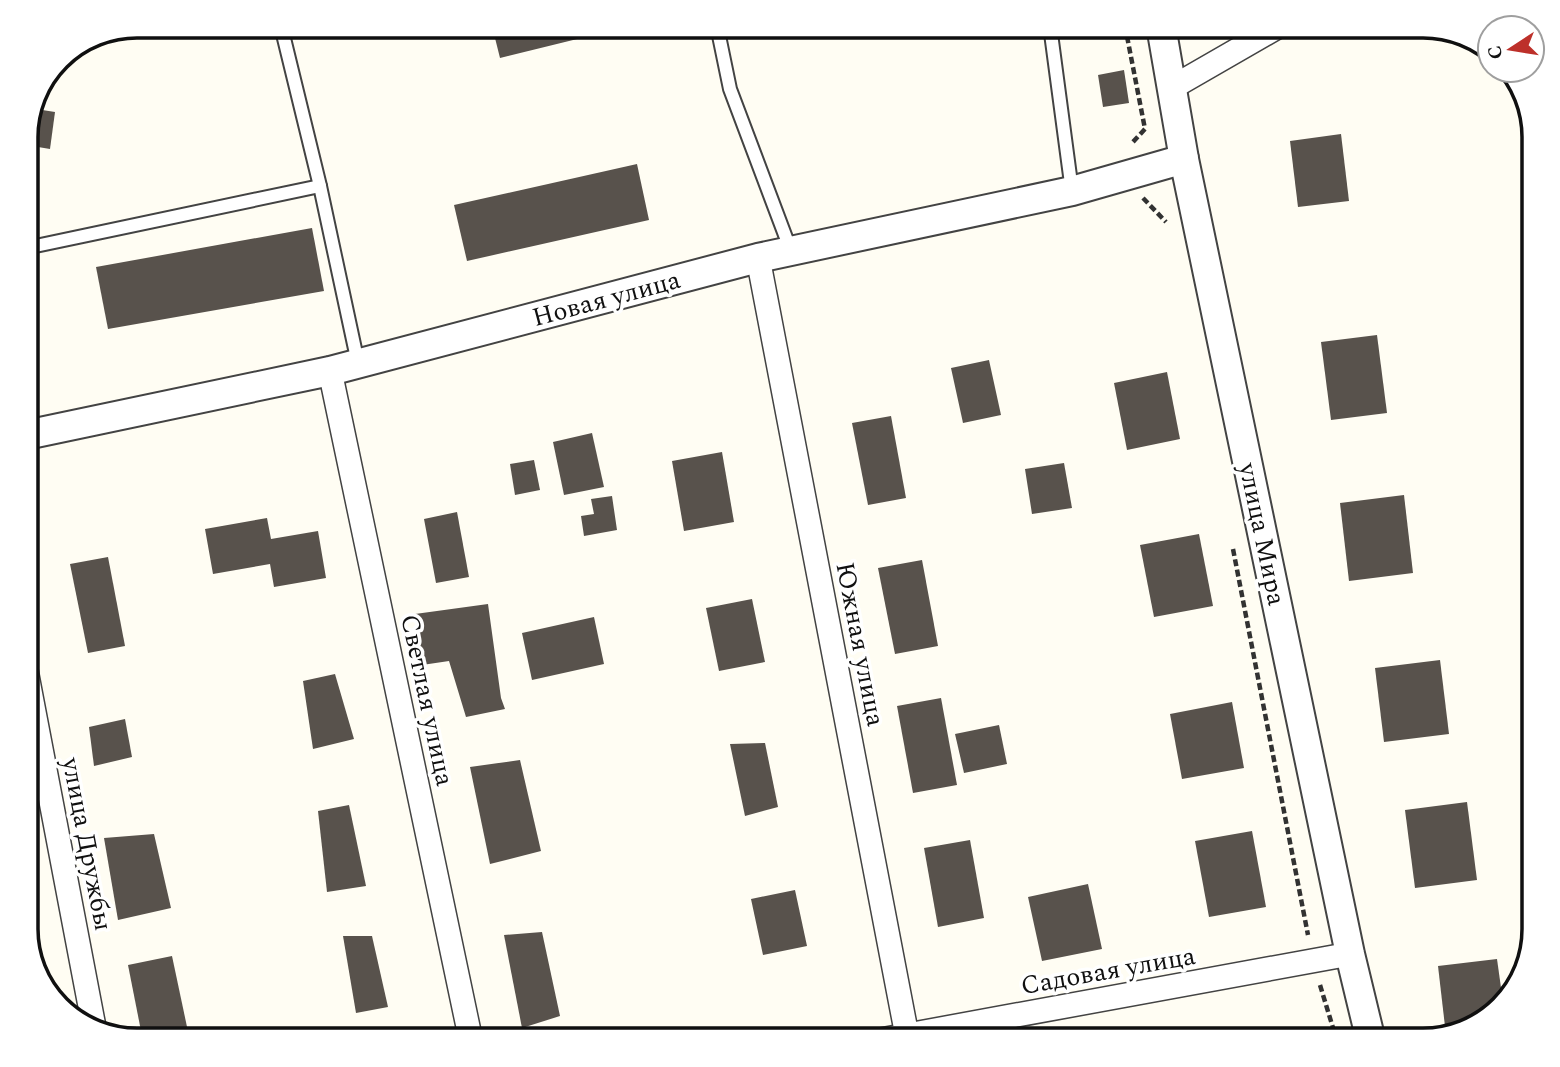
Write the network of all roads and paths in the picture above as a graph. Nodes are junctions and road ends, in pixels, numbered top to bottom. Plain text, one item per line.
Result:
1 (284, 38) edge
2 (720, 38) edge
3 (1052, 38) edge
4 (1127, 38) edge
5 (1163, 38) edge
6 (1258, 38) edge
7 (1173, 87) junction
8 (1184, 159) junction
9 (1131, 174) junction
10 (320, 186) junction
11 (1072, 191) junction
12 (1170, 226) dead end
13 (39, 245) edge
14 (791, 251) junction
15 (758, 258) junction
16 (358, 364) junction
17 (330, 371) junction
18 (39, 432) edge
19 (1232, 542) dead end
20 (39, 738) edge
21 (1350, 954) junction
22 (1312, 961) junction
23 (92, 1017) edge
24 (468, 1028) edge
25 (905, 1028) edge
26 (960, 1028) edge
27 (1333, 1028) edge
28 (1368, 1028) edge

1 - 10 lane
2 - 14 lane
3 - 11 lane
4 - 9 path
5 - 7 street, улица Мира
6 - 7 street
7 - 8 street, улица Мира
8 - 9 street, Новая улица
8 - 21 street, улица Мира
9 - 11 street, Новая улица
9 - 12 path
10 - 13 lane
10 - 16 lane
11 - 14 street, Новая улица
14 - 15 street, Новая улица
15 - 16 street, Новая улица
15 - 25 street, Южная улица
16 - 17 street, Новая улица
17 - 18 street, Новая улица
17 - 24 street, Светлая улица
19 - 22 path
20 - 23 street, улица Дружбы
21 - 22 street, Садовая улица
21 - 28 street, улица Мира
22 - 26 street, Садовая улица
22 - 27 path

